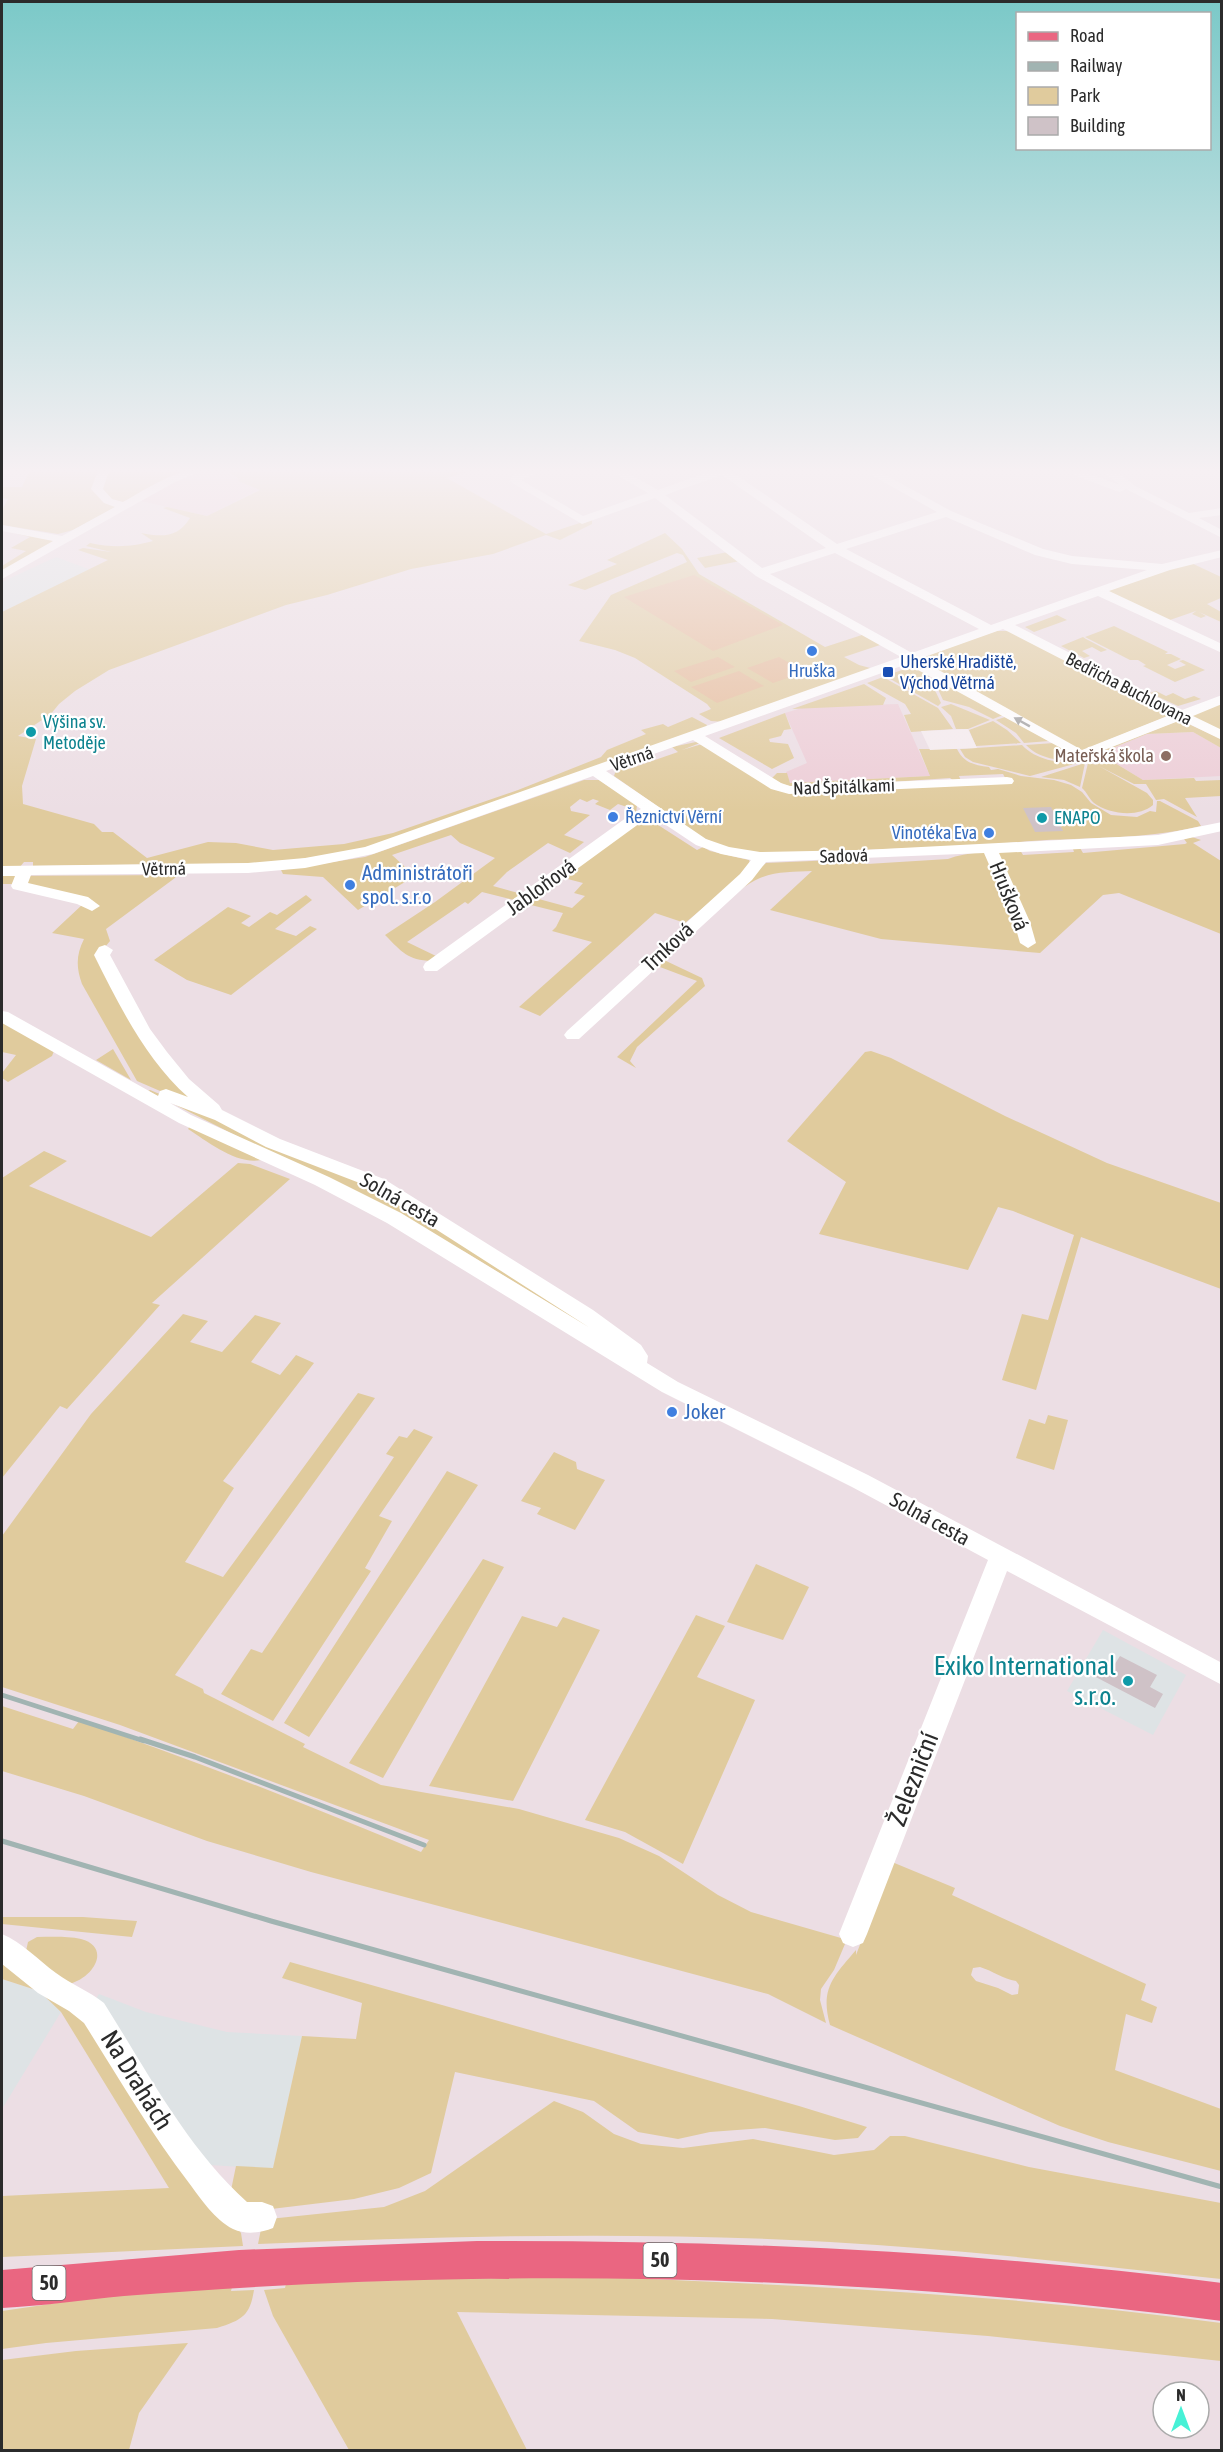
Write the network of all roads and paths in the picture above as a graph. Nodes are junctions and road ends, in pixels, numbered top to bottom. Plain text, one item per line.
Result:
1 (776, 582) edge
2 (900, 582) edge
3 (1125, 582) edge
4 (1100, 592) junction
5 (1005, 625) junction
6 (991, 630) junction
7 (1221, 649) edge
8 (910, 659) junction
9 (1221, 699) edge
10 (1180, 715) junction
11 (696, 736) junction
12 (1221, 736) edge
13 (597, 771) junction
14 (1006, 781) dead end
15 (652, 809) junction
16 (1221, 825) edge
17 (990, 849) junction
18 (760, 857) junction
19 (2, 871) edge
20 (22, 878) junction
21 (2, 886) edge
22 (92, 906) dead end
23 (1028, 943) dead end
24 (105, 950) dead end
25 (431, 967) dead end
26 (2, 1016) edge
27 (573, 1035) dead end
28 (130, 1088) junction
29 (221, 1116) junction
30 (636, 1366) junction
31 (1001, 1557) junction
32 (1221, 1675) edge
33 (853, 1934) dead end
34 (2, 1947) edge
35 (262, 2217) dead end
36 (97, 2278) junction
37 (2, 2279) edge
38 (2, 2289) edge
39 (1221, 2302) edge

1 - 8 street
2 - 6 street
3 - 4 street, Větrná
4 - 5 street, Větrná
4 - 7 street
5 - 6 street, Větrná
5 - 10 street, Bedřicha Buchlovana
6 - 8 street, Větrná
10 -> 8 street
8 - 11 street, Větrná
9 - 10 street
10 - 12 street, Bedřicha Buchlovana
11 - 13 street, Větrná
11 - 14 street, Nad Špitálkami
13 - 15 street, Sadová
13 - 20 street, Větrná
15 - 18 street, Sadová
15 - 25 street, Jabloňová
16 - 17 street, Sadová
17 - 18 street, Sadová
17 - 23 street, Hrušková
18 - 27 street, Trnková
19 - 20 street, Větrná
20 - 21 street, Větrná
20 - 22 street, Větrná
24 - 29 street
26 - 28 street, Solná cesta
28 - 29 street, Solná cesta
28 - 30 street, Solná cesta
29 - 30 street, Solná cesta
30 - 31 street, Solná cesta
31 - 32 street, Solná cesta
31 - 33 street, Železniční
34 - 35 street, Na Drahách
36 - 37 main road
36 - 38 main road, 50
36 - 39 main road, 50

